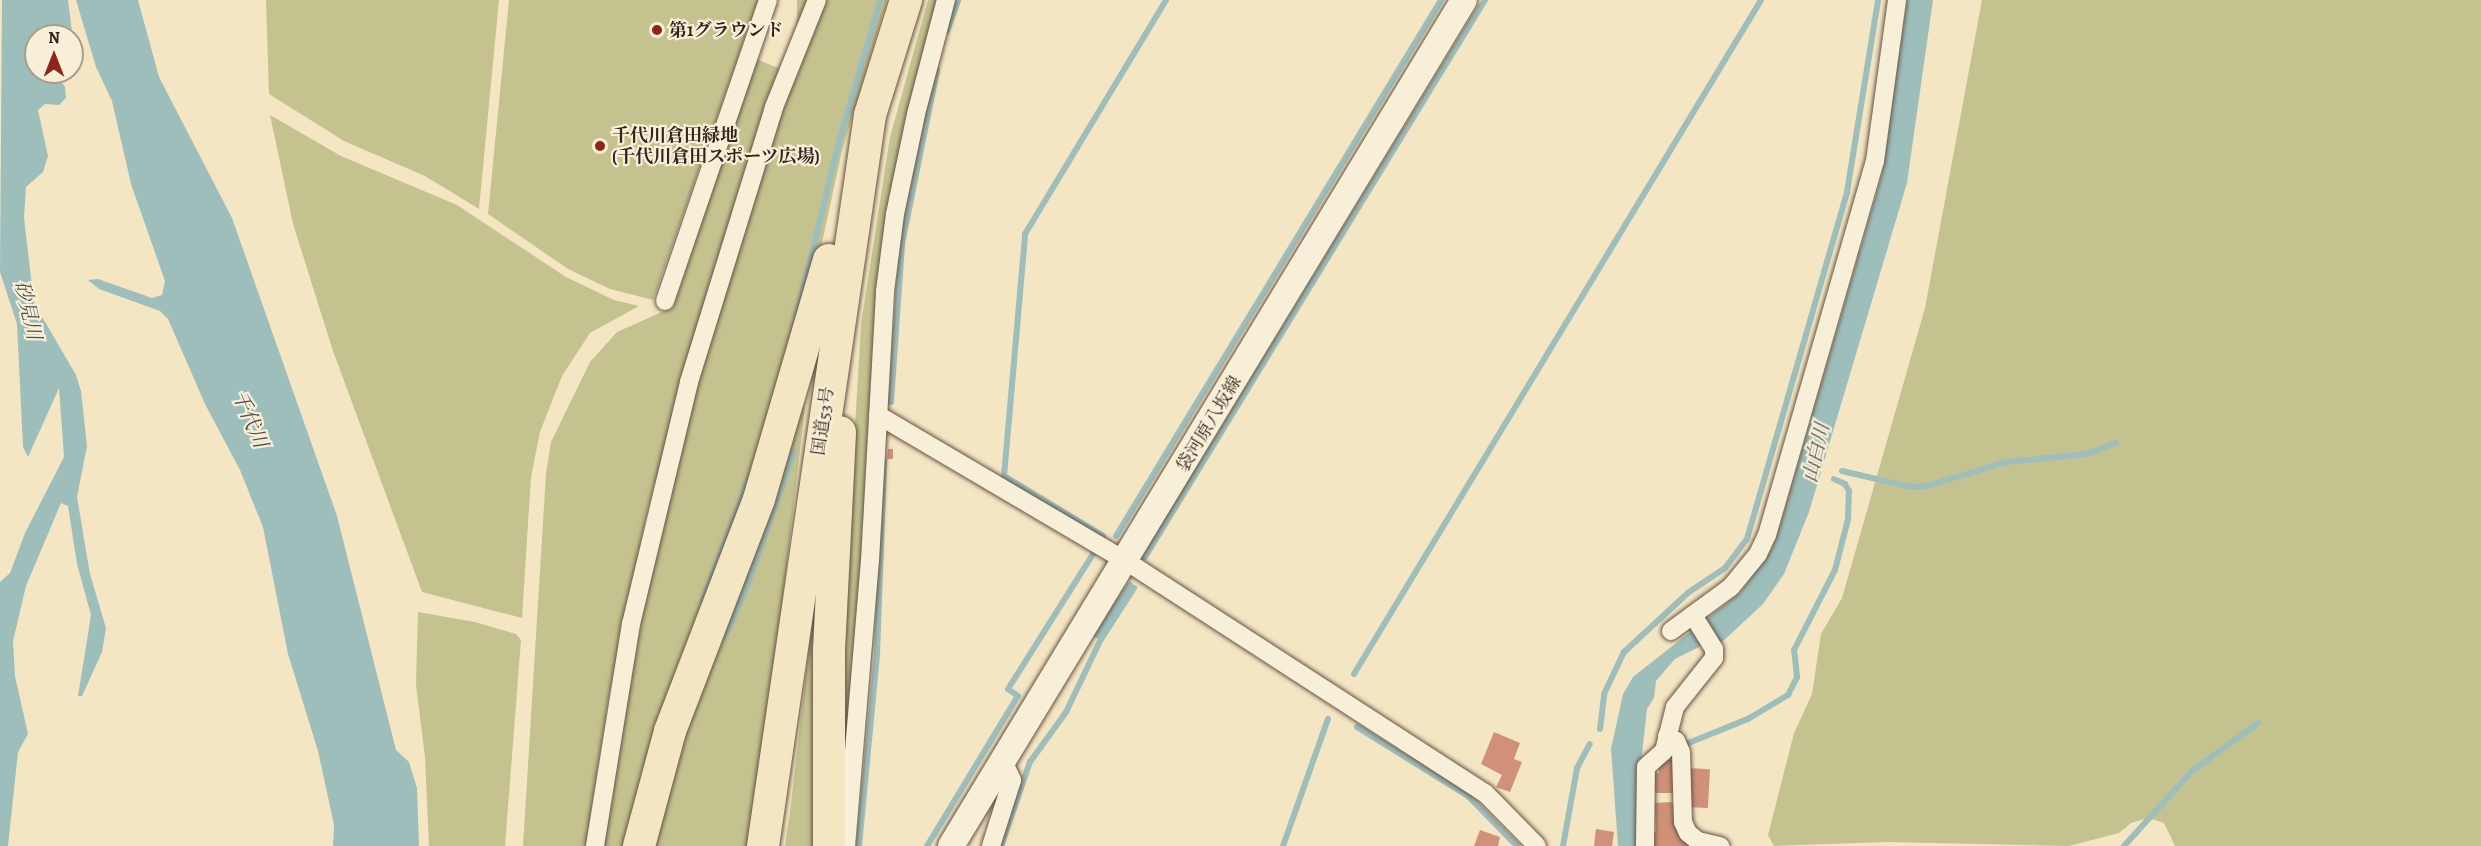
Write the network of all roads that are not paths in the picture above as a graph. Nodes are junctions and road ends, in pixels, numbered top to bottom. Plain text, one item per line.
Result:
1 (768, 0) edge
2 (816, 0) edge
3 (906, 0) edge
4 (946, 0) edge
5 (1464, 0) edge
6 (1897, 0) edge
7 (870, 115) junction
8 (851, 228) junction
9 (665, 301) dead end
10 (878, 415) junction
11 (1126, 561) junction
12 (1693, 615) junction
13 (1671, 631) dead end
14 (1667, 736) junction
15 (1003, 761) junction
16 (595, 846) edge
17 (639, 846) edge
18 (763, 846) edge
19 (829, 846) edge
20 (846, 846) edge
21 (951, 846) edge
22 (991, 846) edge
23 (1537, 846) edge
24 (1645, 846) edge
25 (1720, 846) edge

1 - 9 street
2 - 16 street
3 - 7 highway, 国道53号
4 - 10 street
5 - 11 main road, 袋河原八坂線
6 - 12 street
7 - 8 highway, 国道53号
7 - 17 highway
8 - 18 highway, 国道53号
8 - 19 highway
10 - 11 street
10 - 20 street
11 - 15 main road, 袋河原八坂線
11 - 23 street
12 - 13 street
12 - 14 street
14 - 24 street
14 - 25 street
15 - 21 main road, 袋河原八坂線
15 - 22 street

